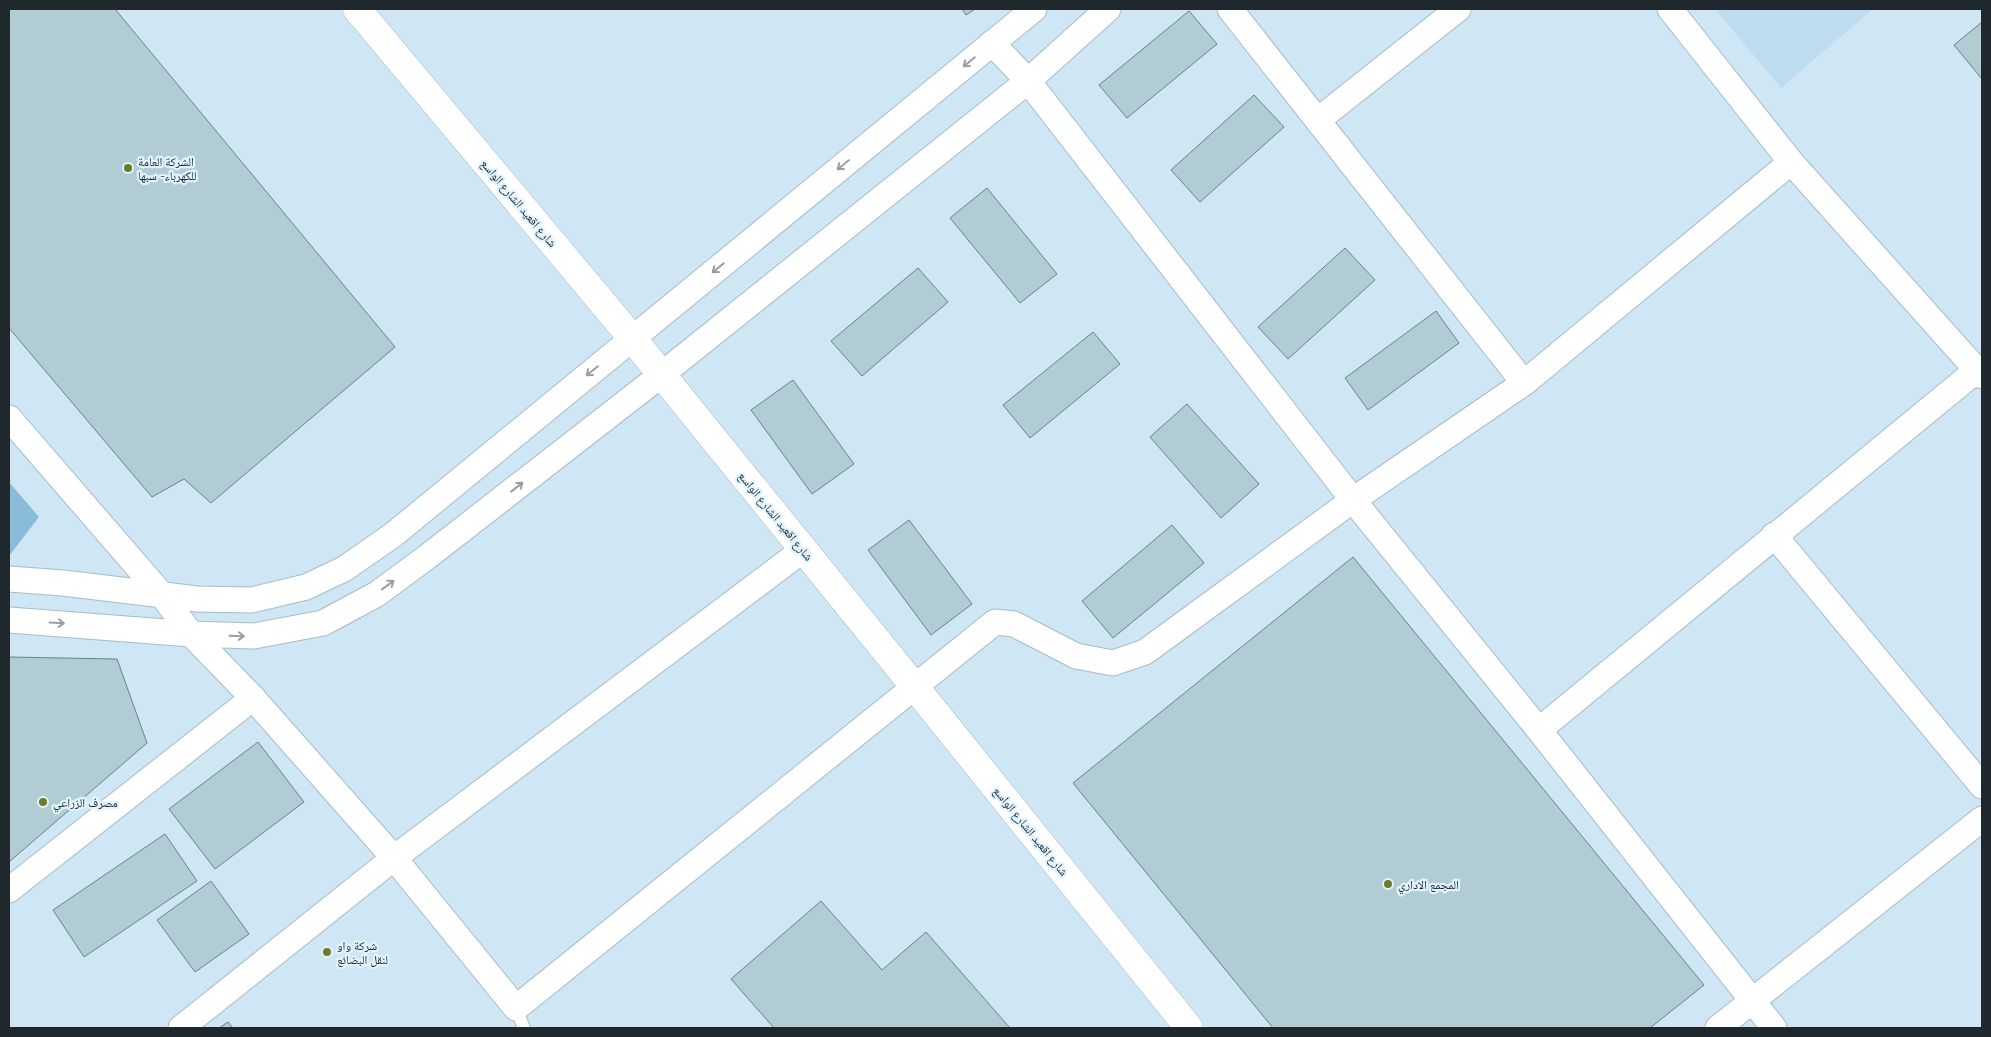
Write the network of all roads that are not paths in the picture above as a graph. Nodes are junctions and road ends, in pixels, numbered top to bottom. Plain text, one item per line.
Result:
1 (357, 9) edge
2 (1034, 9) edge
3 (1108, 9) edge
4 (1230, 9) edge
5 (1458, 9) edge
6 (1670, 9) edge
7 (992, 43) junction
8 (1028, 81) junction
9 (1318, 120) junction
10 (1791, 162) junction
11 (632, 338) junction
12 (1981, 371) edge
13 (661, 375) junction
14 (1524, 383) junction
15 (9, 418) edge
16 (1353, 500) junction
17 (1774, 535) junction
18 (803, 550) junction
19 (9, 579) edge
20 (162, 595) junction
21 (9, 620) edge
22 (191, 634) junction
23 (914, 686) junction
24 (254, 698) junction
25 (1539, 730) junction
26 (1982, 786) edge
27 (1982, 819) edge
28 (394, 858) junction
29 (9, 890) edge
30 (1752, 1001) junction
31 (520, 1018) edge
32 (181, 1028) edge
33 (1189, 1028) edge
34 (1718, 1028) edge
35 (1774, 1028) edge

1 - 11 street, شارع اقعيد الشارع الواسع
2 - 7 street
3 - 8 street
4 - 9 street
5 - 9 street
6 - 10 street
7 - 8 street
7 -> 11 street
8 - 13 street
8 - 16 street
9 - 14 street
10 - 12 street
10 - 14 street
11 - 13 street, شارع اقعيد الشارع الواسع
11 -> 20 street
12 - 17 street
13 - 18 street, شارع اقعيد الشارع الواسع
22 -> 13 street
14 - 16 street
15 - 20 street
16 - 23 street
16 - 25 street
17 - 25 street
17 - 26 street
18 - 23 street, شارع اقعيد الشارع الواسع
18 - 28 street
19 - 20 street
20 - 22 street
21 -> 22 street
22 - 24 street
23 - 31 street
23 - 33 street, شارع اقعيد الشارع الواسع
24 - 28 street
24 - 29 street
25 - 30 street
27 - 30 street
28 - 31 street
28 - 32 street
30 - 34 street
30 - 35 street

